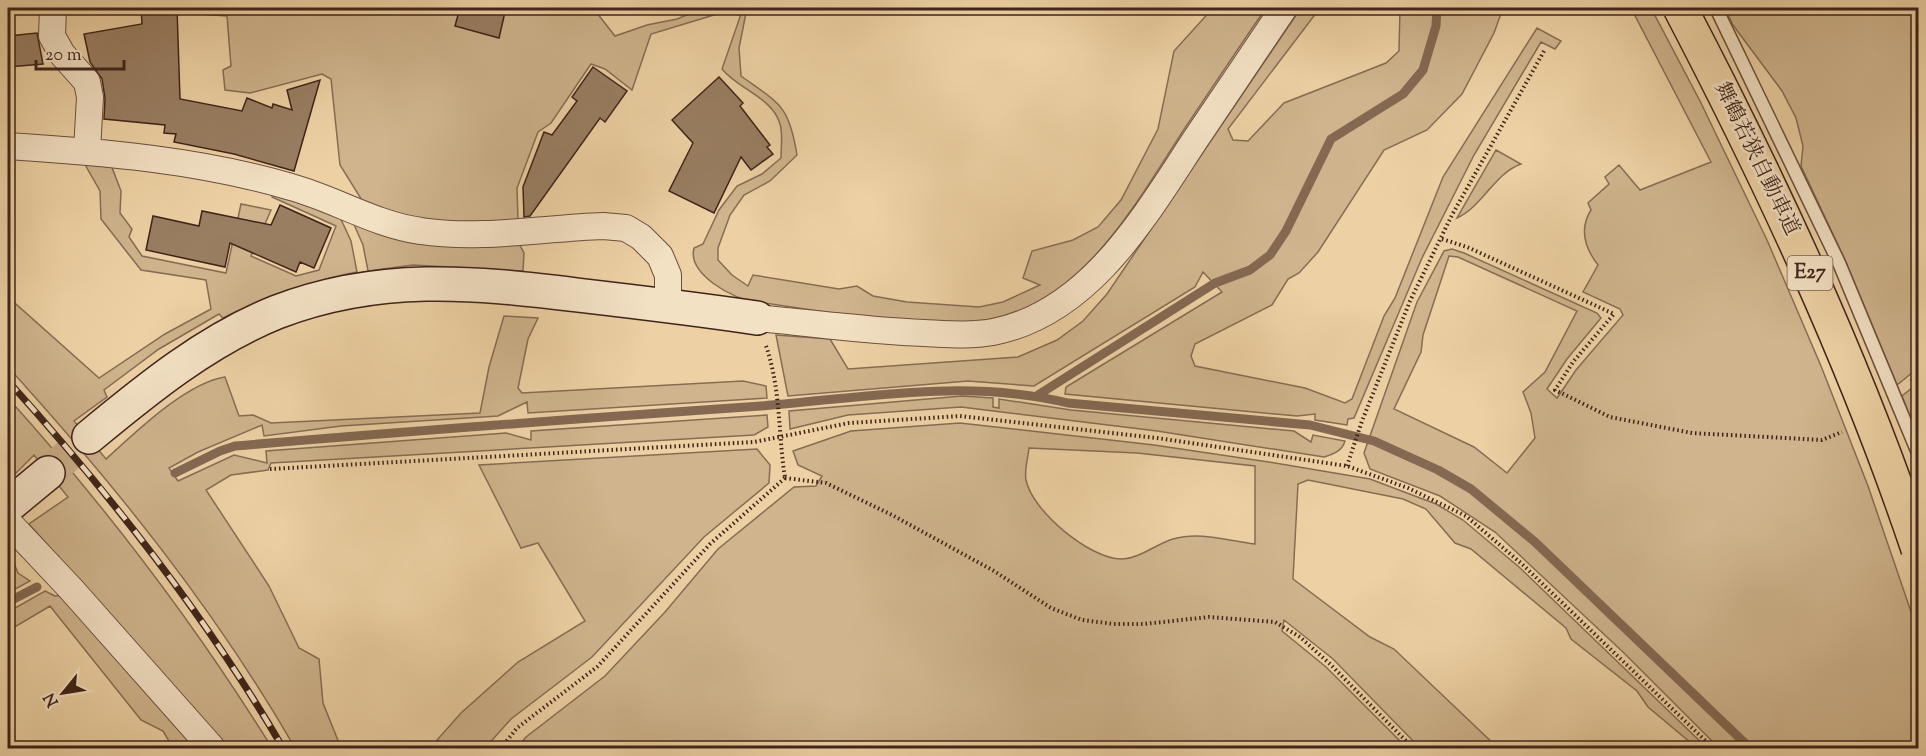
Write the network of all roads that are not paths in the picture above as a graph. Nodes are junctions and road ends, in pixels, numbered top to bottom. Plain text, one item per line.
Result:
1 (52, 8) edge
2 (1284, 8) edge
3 (1680, 8) edge
4 (1716, 8) edge
5 (8, 146) edge
6 (87, 151) junction
7 (668, 305) junction
8 (757, 318) joint
9 (89, 437) tunnel mouth
10 (1918, 453) edge
11 (48, 473) tunnel mouth
12 (8, 506) edge
13 (8, 522) edge
14 (1918, 549) edge
15 (212, 748) edge

1 - 6 street
2 - 8 street
3 - 14 highway, 舞鶴若狭自動車道 / E27, bridge
4 - 10 lane
5 - 6 street
6 - 7 street
7 - 8 street
7 - 9 street
11 - 12 street
13 - 15 street

